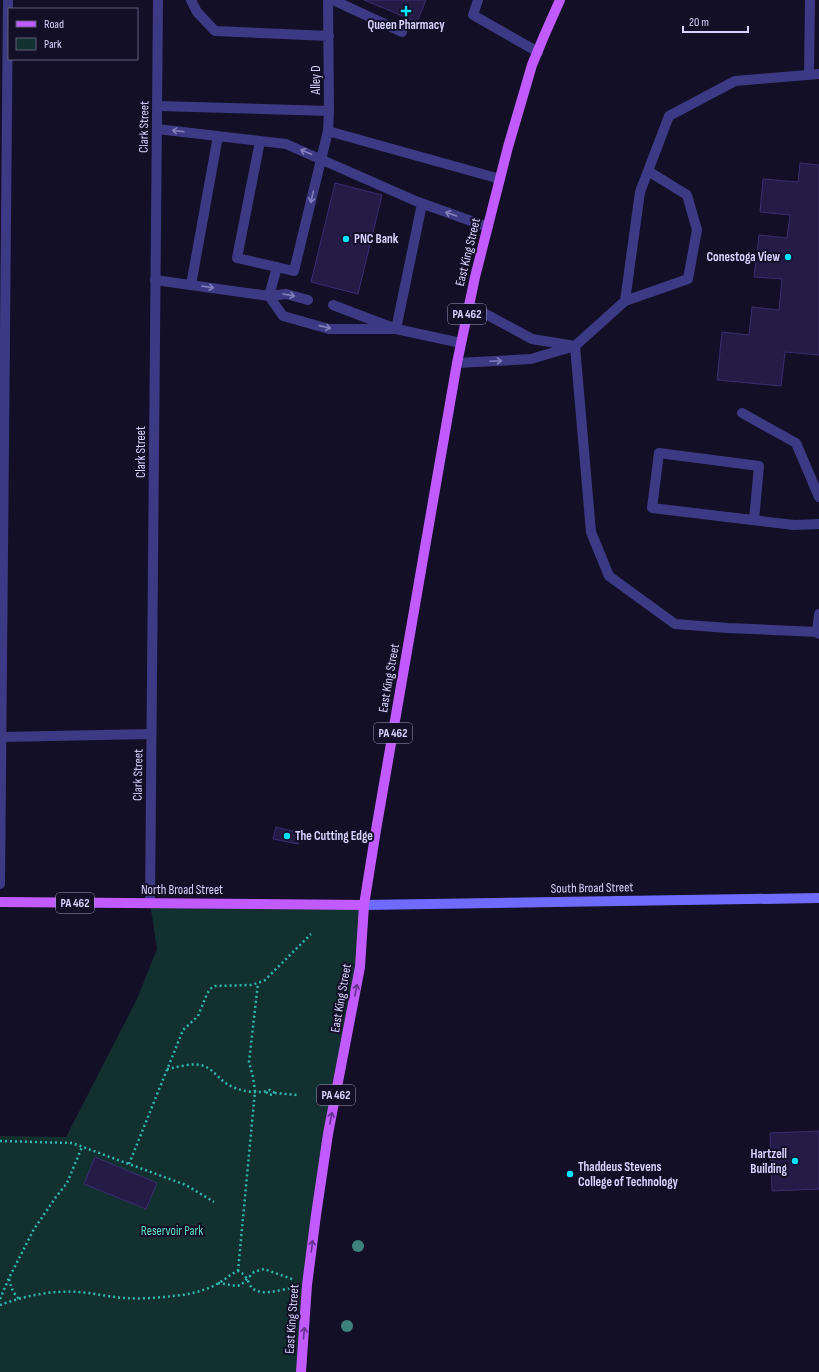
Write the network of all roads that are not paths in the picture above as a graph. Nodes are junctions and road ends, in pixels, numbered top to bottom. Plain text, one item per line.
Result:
1 (8, 0) edge
2 (158, 0) edge
3 (191, 0) edge
4 (328, 0) edge
5 (333, 0) edge
6 (478, 0) edge
7 (560, 0) edge
8 (810, 0) edge
9 (402, 32) dead end
10 (329, 36) junction
11 (538, 52) junction
12 (814, 75) edge
13 (158, 106) junction
14 (329, 111) junction
15 (157, 129) junction
16 (328, 131) junction
17 (218, 136) junction
18 (260, 141) junction
19 (321, 159) junction
20 (648, 171) junction
21 (500, 179) junction
22 (422, 204) junction
23 (488, 227) junction
24 (277, 267) junction
25 (155, 280) junction
26 (191, 285) junction
27 (269, 296) junction
28 (308, 300) dead end
29 (626, 301) junction
30 (333, 305) dead end
31 (469, 306) junction
32 (396, 329) junction
33 (461, 343) junction
34 (575, 346) junction
35 (457, 363) junction
36 (742, 413) dead end
37 (819, 497) edge
38 (754, 520) junction
39 (819, 524) edge
40 (819, 614) edge
41 (818, 633) edge
42 (152, 734) junction
43 (1, 737) junction
44 (0, 884) edge
45 (819, 898) edge
46 (0, 902) edge
47 (150, 903) junction
48 (364, 905) junction
49 (301, 1372) edge

1 - 43 street
2 - 13 street, Clark Street
3 - 10 street
4 - 10 street, Alley D
5 - 9 street
6 - 11 street
7 - 11 main road, East King Street / PA 462
8 - 12 street
10 - 14 street, Alley D
11 - 21 main road, East King Street / PA 462
12 - 20 street
13 - 14 street
13 - 15 street, Clark Street
14 - 16 street, Alley D
17 -> 15 street
15 - 25 street, Clark Street
16 - 19 street, Alley D
16 - 21 street
17 - 18 street
17 - 26 street
19 -> 18 street
18 - 24 street
19 - 22 street
19 -> 24 street, Alley D
20 - 29 street
20 - 29 street
21 - 23 main road, East King Street / PA 462
23 -> 22 street
22 - 32 street
23 - 31 main road, East King Street / PA 462
24 - 27 street
25 - 26 street
25 - 42 street, Clark Street
26 -> 27 street
27 -> 28 street
27 -> 32 street
29 - 34 street
30 - 32 street
31 - 33 main road, East King Street / PA 462
31 - 34 street
32 - 33 street
33 - 35 main road, East King Street / PA 462
35 -> 34 street
34 - 41 street
35 - 48 main road, East King Street / PA 462
36 - 37 street
38 - 38 street
38 - 39 street
40 - 41 street
42 - 43 street
42 - 47 street, Clark Street
43 - 44 street
45 - 48 main road, South Broad Street
46 - 47 main road, North Broad Street / PA 462
47 - 48 main road, North Broad Street / PA 462
49 -> 48 main road, East King Street / PA 462

